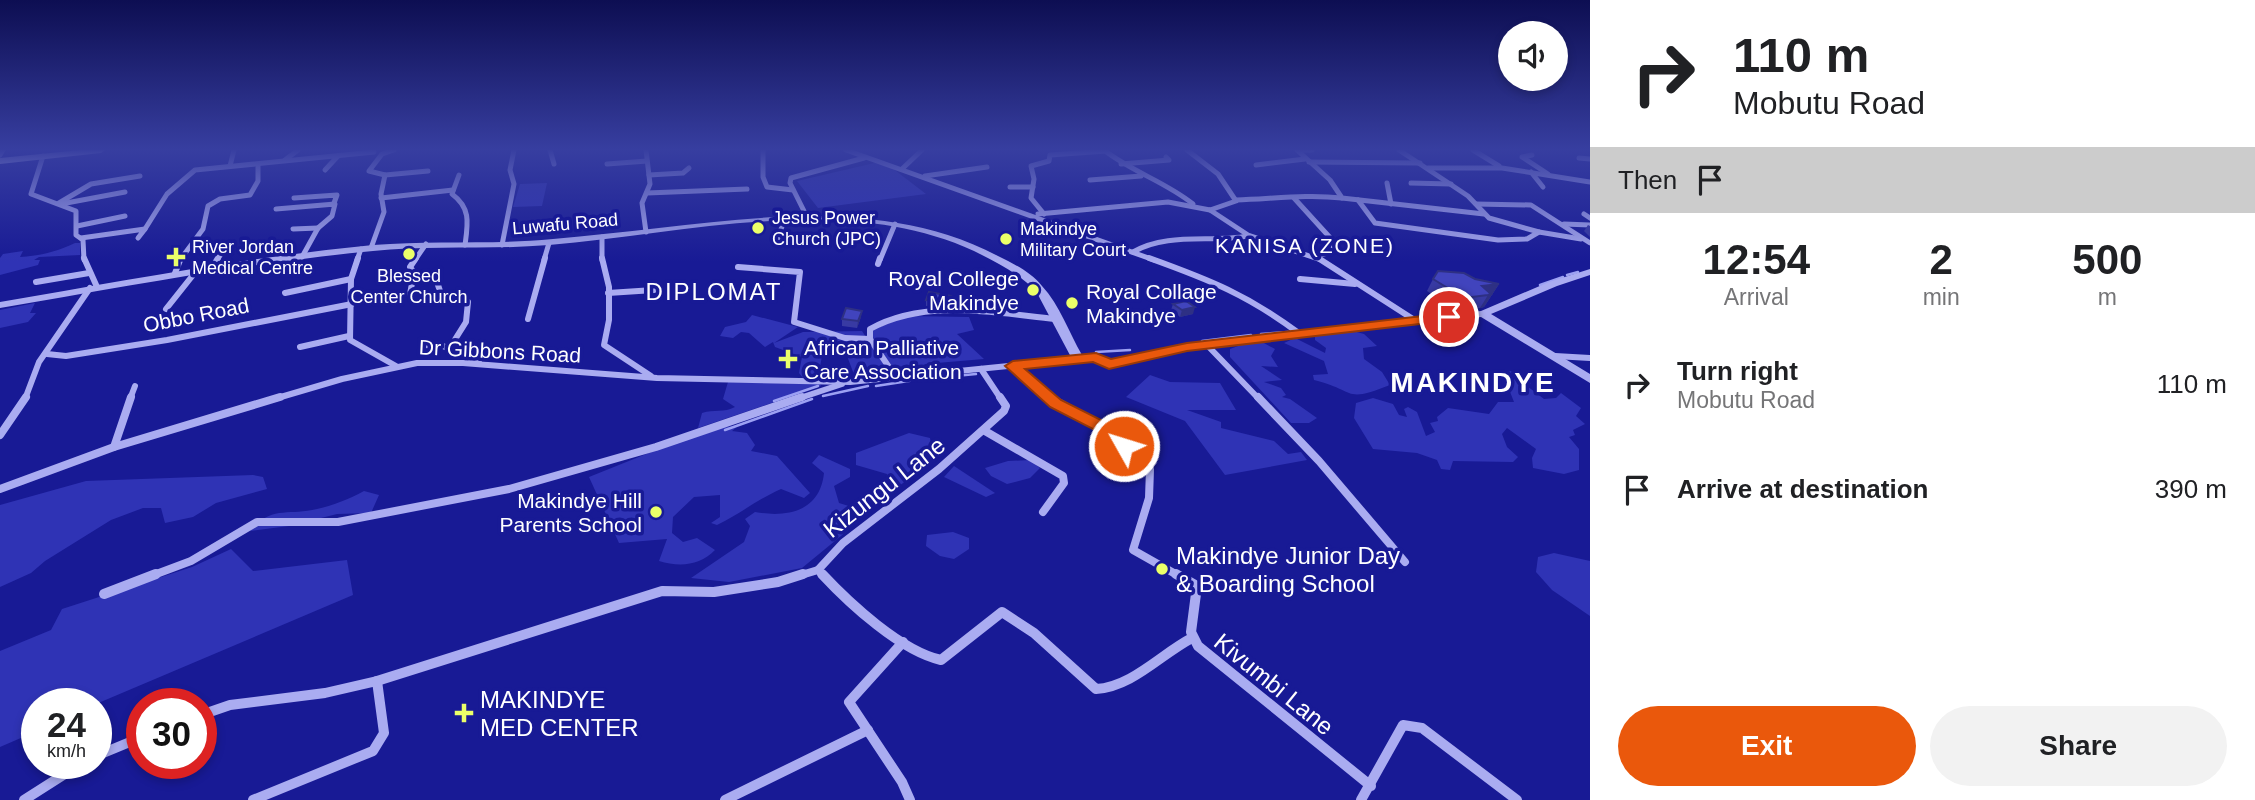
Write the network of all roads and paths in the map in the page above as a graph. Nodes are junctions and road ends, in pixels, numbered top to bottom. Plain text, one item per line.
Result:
1 (33, 187) edge
2 (86, 187) edge
3 (174, 187) edge
4 (254, 187) edge
5 (383, 187) edge
6 (513, 187) edge
7 (648, 187) edge
8 (770, 187) edge
9 (957, 187) edge
10 (1032, 187) edge
11 (1168, 187) edge
12 (1227, 187) edge
13 (1335, 187) edge
14 (1388, 187) edge
15 (1455, 187) edge
16 (747, 189) dead end
17 (453, 190) joint
18 (793, 190) joint
19 (125, 192) dead end
20 (647, 192) junction
21 (294, 198) dead end
22 (381, 198) junction
23 (1294, 198) junction
24 (1342, 198) junction
25 (1236, 200) junction
26 (1358, 200) junction
27 (60, 203) junction
28 (334, 203) junction
29 (1194, 204) junction
30 (1391, 204) junction
31 (1476, 204) junction
32 (276, 209) dead end
33 (1210, 210) junction
34 (1044, 214) junction
35 (1484, 214) junction
36 (1584, 214) dead end
37 (1034, 215) junction
38 (125, 216) dead end
39 (1590, 218) edge
40 (808, 219) junction
41 (784, 220) junction
42 (895, 224) junction
43 (1563, 224) junction
44 (1590, 225) edge
45 (77, 226) junction
46 (318, 228) junction
47 (145, 229) junction
48 (293, 229) dead end
49 (646, 232) junction
50 (1539, 232) junction
51 (1248, 236) junction
52 (602, 237) junction
53 (81, 238) junction
54 (138, 238) dead end
55 (1581, 239) junction
56 (777, 242) dead end
57 (549, 243) junction
58 (1590, 243) edge
59 (426, 244) junction
60 (465, 245) junction
61 (502, 245) junction
62 (225, 248) dead end
63 (366, 249) junction
64 (1133, 252) junction
65 (302, 257) junction
66 (1316, 257) junction
67 (878, 264) dead end
68 (738, 267) dead end
69 (212, 268) junction
70 (197, 270) junction
71 (89, 273) junction
72 (175, 273) junction
73 (414, 273) junction
74 (1589, 274) edge
75 (351, 279) junction
76 (1300, 279) dead end
77 (36, 282) dead end
78 (1356, 284) junction
79 (93, 288) junction
80 (654, 290) dead end
81 (440, 291) dead end
82 (285, 293) dead end
83 (608, 293) junction
84 (410, 294) dead end
85 (468, 302) dead end
86 (352, 304) junction
87 (0, 305) edge
88 (166, 309) dead end
89 (1483, 314) junction
90 (528, 319) dead end
91 (1055, 319) junction
92 (1416, 321) junction
93 (1300, 334) junction
94 (349, 336) junction
95 (870, 339) junction
96 (426, 340) dead end
97 (1207, 345) junction
98 (300, 347) dead end
99 (449, 349) junction
100 (47, 354) junction
101 (1551, 355) junction
102 (1078, 359) junction
103 (1590, 359) edge
104 (486, 365) junction
105 (397, 366) junction
106 (1013, 366) junction
107 (981, 369) junction
108 (895, 376) junction
109 (653, 377) junction
110 (1590, 379) edge
111 (850, 382) junction
112 (135, 386) dead end
113 (985, 431) junction
114 (0, 435) edge
115 (114, 447) junction
116 (0, 489) edge
117 (1043, 512) dead end
118 (1405, 562) dead end
119 (818, 570) junction
120 (104, 594) dead end
121 (1192, 638) junction
122 (903, 642) junction
123 (377, 681) junction
124 (217, 709) edge
125 (868, 730) junction
126 (57, 779) edge
127 (1371, 786) junction
128 (24, 800) edge
129 (253, 800) edge
130 (725, 800) edge
131 (910, 800) edge
132 (1361, 800) edge
133 (1517, 800) edge

1 - 27 street
2 - 27 street
3 - 47 street
4 - 72 street
5 - 22 street
6 - 61 street
7 - 20 street
8 - 18 street
9 - 37 street
10 - 34 street
11 - 29 street
12 - 25 street
13 - 24 street
14 - 30 street
15 - 31 street
16 - 20 street
17 - 22 street
17 - 60 street
18 - 40 street
19 - 27 street
20 - 49 street
21 - 28 street
22 - 63 street
23 - 24 street
23 - 25 street
23 - 66 street
24 - 26 street
25 - 33 street
26 - 30 street
26 - 50 street
27 - 45 street
28 - 32 street
28 - 46 street
29 - 33 street
29 - 34 street
30 - 35 street
31 - 35 street
31 - 43 street
33 - 51 street
34 - 37 street
35 - 50 street
36 - 39 street
37 - 64 street
38 - 45 street
40 - 41 street, Luwafu Road
40 - 42 street, Luwafu Road
41 - 49 street, Luwafu Road
41 - 56 street
42 - 67 street
42 - 91 street, Luwafu Road
43 - 44 street
43 - 55 street
45 - 53 street
46 - 48 street
46 - 65 street
47 - 53 street
47 - 54 street
49 - 52 street, Luwafu Road
50 - 55 street
51 - 64 street
51 - 66 street
52 - 57 street, Luwafu Road
52 - 83 street
53 - 71 street
55 - 58 street
57 - 61 street, Luwafu Road
57 - 90 street
59 - 60 street, Luwafu Road
59 - 63 street, Luwafu Road
59 - 73 street
60 - 61 street, Luwafu Road
62 - 69 street
63 - 65 street, Luwafu Road
63 - 75 street
64 - 93 street
65 - 69 street, Luwafu Road
66 - 78 street
68 - 95 street
69 - 70 street, Luwafu Road
70 - 72 street, Luwafu Road
70 - 88 street
71 - 77 street
71 - 79 street
72 - 79 street, Luwafu Road
73 - 81 street
73 - 84 street
74 - 89 street
75 - 82 street
75 - 86 street
76 - 78 street
78 - 92 street
79 - 87 street, Luwafu Road
79 - 100 street
80 - 83 street
83 - 109 street
85 - 99 street
86 - 94 street
86 - 100 street, Obbo Road
89 - 92 street
89 - 101 street
91 - 95 street
91 - 102 street, Luwafu Road
92 - 93 street
93 - 97 street
94 - 98 street
94 - 105 street
95 - 108 street
96 - 99 street
97 - 102 street
97 - 118 street
99 - 104 street
100 - 114 street
101 - 103 street
101 - 110 street
102 - 106 street
104 - 105 street, Dr Gibbons Road
104 - 109 street, Dr Gibbons Road
105 - 115 street, Dr Gibbons Road
106 - 107 street
106 - 121 street, Kivumbi Lane
107 - 108 street
107 - 113 street, Kizungu Lane
108 - 111 street
109 - 111 street, Dr Gibbons Road
111 - 120 street
112 - 115 street
113 - 117 street
113 - 119 street, Kizungu Lane
115 - 116 street, Dr Gibbons Road
119 - 122 street
119 - 123 street
121 - 122 street
121 - 127 street, Kivumbi Lane
122 - 125 street
123 - 124 street
123 - 129 street
125 - 130 street
125 - 131 street
126 - 128 street
127 - 132 street
127 - 133 street

